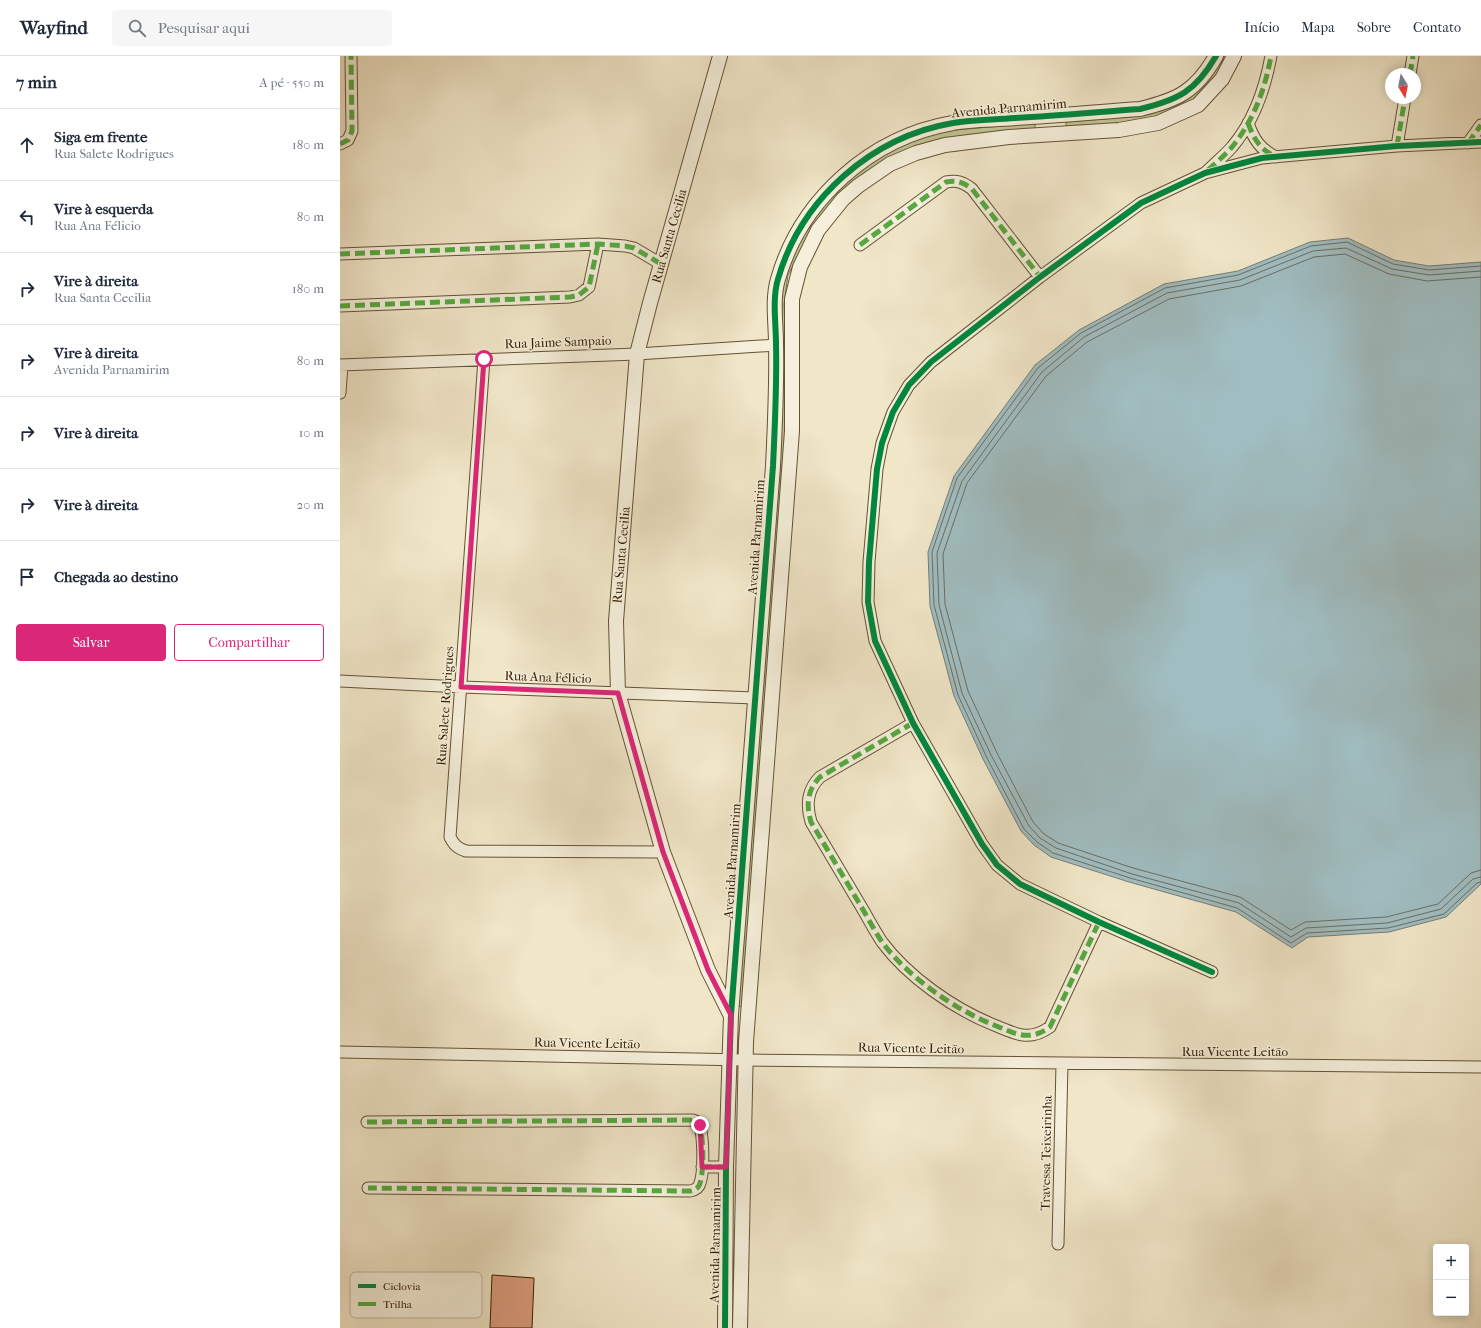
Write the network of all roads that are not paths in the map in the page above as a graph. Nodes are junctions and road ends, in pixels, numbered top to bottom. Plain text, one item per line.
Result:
1 (351, 56) edge
2 (720, 56) edge
3 (1216, 56) edge
4 (1234, 56) edge
5 (1271, 56) edge
6 (1413, 56) edge
7 (1411, 68) edge
8 (1404, 104) edge
9 (1053, 116) junction
10 (1248, 123) junction
11 (1481, 125) edge
12 (1055, 134) junction
13 (1481, 142) edge
14 (1468, 143) junction
15 (340, 144) edge
16 (1396, 146) junction
17 (1276, 157) junction
18 (1205, 173) junction
19 (598, 244) junction
20 (860, 245) dead end
21 (340, 254) edge
22 (661, 264) junction
23 (1040, 277) junction
24 (340, 306) edge
25 (776, 345) junction
26 (637, 354) junction
27 (484, 359) junction
28 (341, 365) edge
29 (340, 393) edge
30 (340, 681) edge
31 (461, 687) junction
32 (618, 693) junction
33 (755, 698) junction
34 (913, 722) junction
35 (663, 852) junction
36 (1099, 922) junction
37 (1212, 972) dead end
38 (731, 1015) junction
39 (746, 1042) junction
40 (340, 1052) edge
41 (729, 1060) junction
42 (745, 1060) junction
43 (1062, 1063) junction
44 (1481, 1066) edge
45 (367, 1122) dead end
46 (702, 1167) junction
47 (726, 1167) junction
48 (368, 1188) dead end
49 (1058, 1244) dead end
50 (725, 1324) edge
51 (740, 1326) edge

1 - 15 street
2 - 22 street, Rua Santa Cecilia
3 - 9 street, Avenida Parnamirim
4 - 12 street, Avenida Parnamirim
5 - 10 street
6 - 7 street
8 - 16 street
9 - 12 street
9 - 25 street, Avenida Parnamirim
10 - 17 street
10 - 18 street
11 - 14 street
12 - 39 street, Avenida Parnamirim
13 - 14 street
14 - 16 street
16 - 17 street
17 - 18 street
18 - 23 street
19 - 21 street
19 - 22 street
19 - 24 street
20 - 23 street
22 - 26 street, Rua Santa Cecilia
23 - 34 street
25 - 26 street, Rua Jaime Sampaio
25 - 33 street, Avenida Parnamirim
26 - 27 street, Rua Jaime Sampaio
26 - 32 street, Rua Santa Cecilia
27 - 28 street, Rua Jaime Sampaio
27 - 31 street, Rua Salete Rodrigues
28 - 29 street
30 - 31 street, Rua Ana Félicio
31 - 32 street, Rua Ana Félicio
31 - 35 street, Rua Salete Rodrigues
32 - 33 street, Rua Ana Félicio
32 - 35 street, Rua Santa Cecilia
33 - 38 street, Avenida Parnamirim
34 - 36 street
34 - 36 street
35 - 38 street, Rua Santa Cecilia
36 - 37 street
38 - 39 street, Rua Santa Cecilia
38 - 41 street, Avenida Parnamirim
39 - 42 street, Avenida Parnamirim
40 - 41 street, Rua Vicente Leitão
41 - 42 street, Rua Vicente Leitão
41 - 47 street, Avenida Parnamirim
42 - 43 street, Rua Vicente Leitão
42 - 51 street, Avenida Parnamirim
43 - 44 street, Rua Vicente Leitão
43 - 49 street, Travessa Teixeirinha
45 - 46 street
46 - 47 street
46 - 48 street
47 - 50 street, Avenida Parnamirim
50 - 51 street

